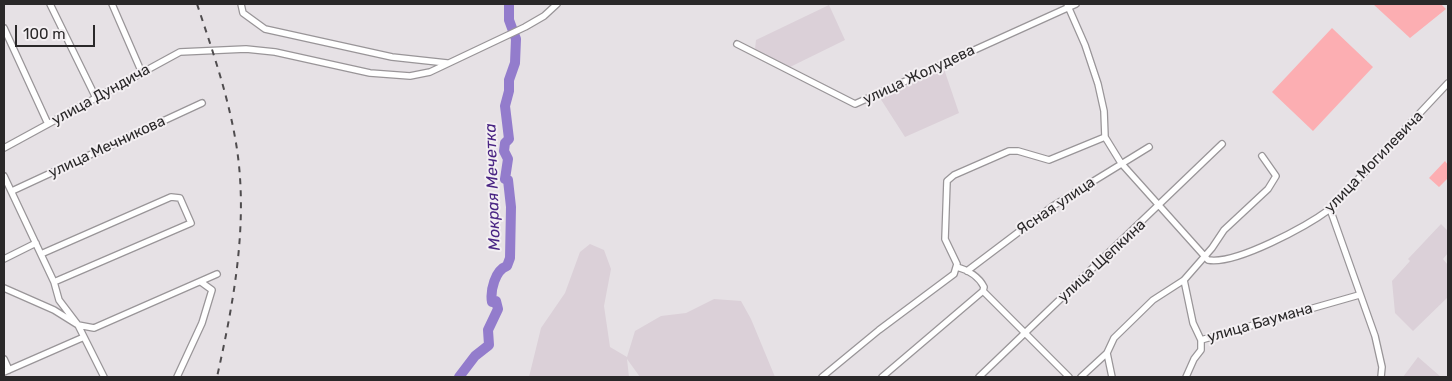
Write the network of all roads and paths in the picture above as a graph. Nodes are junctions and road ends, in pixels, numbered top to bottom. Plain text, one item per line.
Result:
1 (50, 4) edge
2 (112, 4) edge
3 (241, 4) edge
4 (557, 4) edge
5 (1076, 4) edge
6 (1068, 5) edge
7 (4, 28) edge
8 (737, 44) dead end
9 (449, 63) junction
10 (142, 73) junction
11 (1448, 83) edge
12 (96, 98) junction
13 (202, 103) dead end
14 (48, 124) junction
15 (1105, 137) junction
16 (1222, 144) dead end
17 (1149, 147) dead end
18 (4, 148) edge
19 (1262, 156) dead end
20 (1121, 163) junction
21 (4, 176) edge
22 (12, 191) junction
23 (1159, 207) junction
24 (1330, 209) junction
25 (36, 243) junction
26 (41, 254) junction
27 (1204, 258) junction
28 (4, 259) edge
29 (957, 267) junction
30 (967, 271) junction
31 (217, 274) dead end
32 (1184, 280) junction
33 (54, 282) junction
34 (201, 282) junction
35 (4, 288) edge
36 (983, 291) junction
37 (1359, 295) junction
38 (78, 325) junction
39 (1026, 332) junction
40 (84, 337) junction
41 (1201, 340) junction
42 (1108, 353) junction
43 (4, 359) edge
44 (6, 371) edge
45 (104, 377) edge
46 (177, 377) edge
47 (822, 377) edge
48 (882, 377) edge
49 (979, 377) edge
50 (1069, 377) edge
51 (1080, 377) edge
52 (1112, 377) edge
53 (1186, 377) edge
54 (1381, 377) edge

1 - 12 street
2 - 10 street
3 - 9 street
4 - 9 street, улица Дундича
5 - 6 street, улица Жолудева
6 - 8 street, улица Жолудева
6 - 15 street
7 - 14 street
9 - 10 street, улица Дундича
10 - 12 street, улица Дундича
11 - 24 street, улица Могилевича
12 - 14 street, улица Дундича
13 - 22 street, улица Мечникова
14 - 18 street, улица Дундича
15 - 20 street
15 - 29 street
16 - 23 street, улица Щепкина
17 - 20 street, Ясная улица
19 - 27 street
20 - 23 street
20 - 30 street, Ясная улица
21 - 22 street
22 - 25 street
23 - 27 street
23 - 39 street, улица Щепкина
24 - 27 street, улица Могилевича
24 - 37 street
25 - 26 street
25 - 28 street
26 - 33 street
26 - 33 street
27 - 32 street
29 - 30 street
29 - 47 street
30 - 36 street
31 - 34 street
32 - 41 street
32 - 42 street
33 - 38 street
34 - 38 street
34 - 46 street
35 - 38 street
36 - 39 street
36 - 48 street
37 - 41 street, улица Баумана
37 - 54 street
38 - 40 street
39 - 49 street, улица Щепкина
39 - 50 street
40 - 44 street
40 - 45 street
41 - 53 street, улица Баумана
42 - 51 street
42 - 52 street
43 - 44 street

